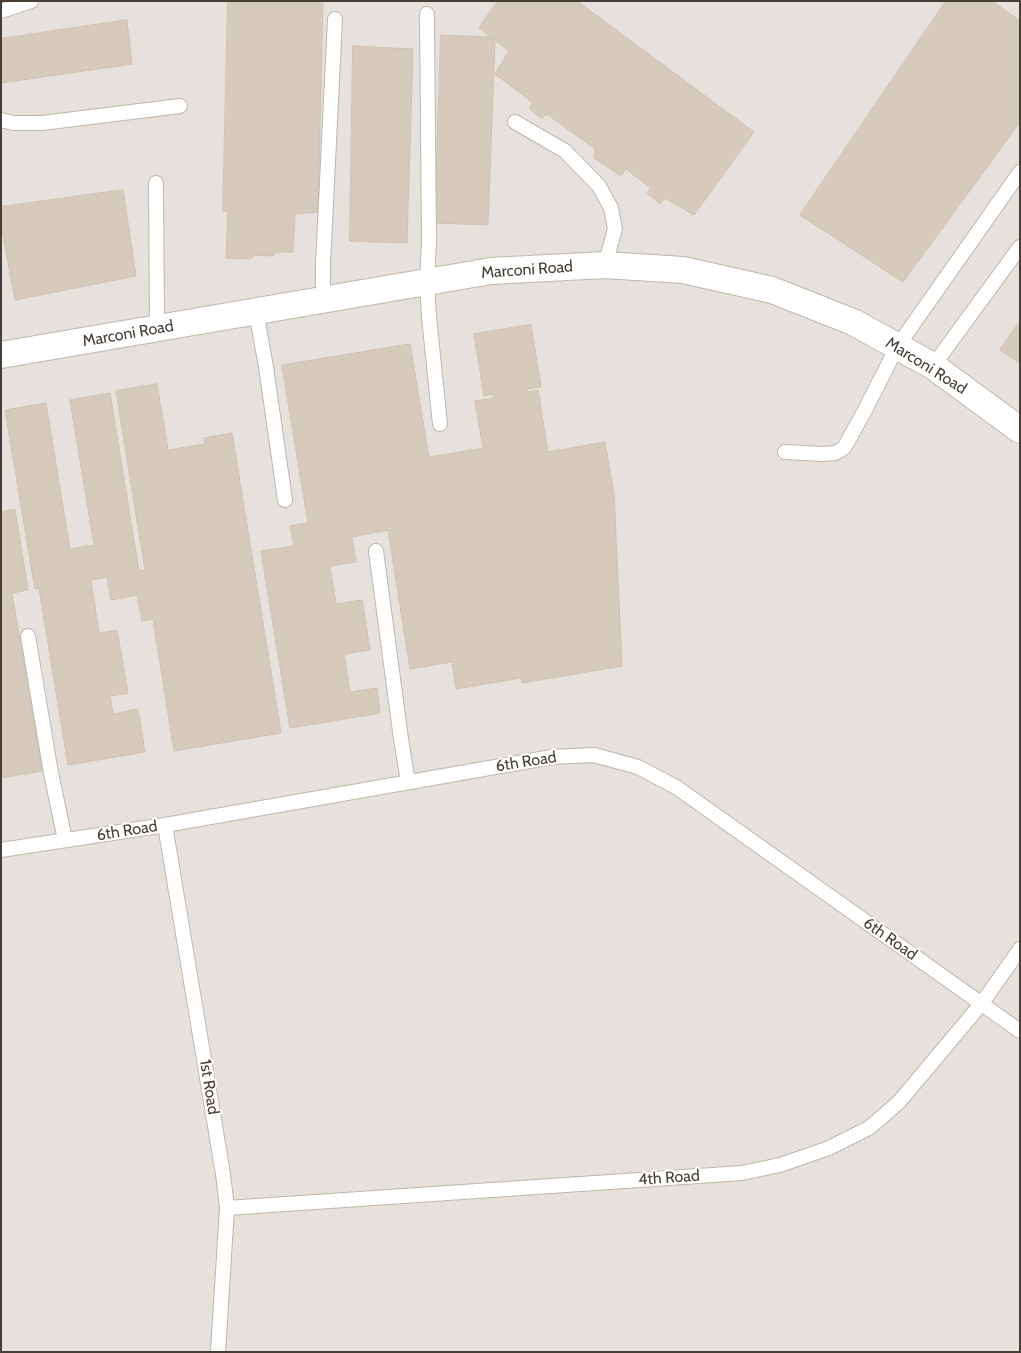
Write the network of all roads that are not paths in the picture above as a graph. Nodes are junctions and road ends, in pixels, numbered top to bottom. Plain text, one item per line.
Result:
1 (31, 1) edge
2 (1, 11) edge
3 (427, 14) dead end
4 (335, 19) dead end
5 (180, 106) dead end
6 (1, 120) edge
7 (515, 122) dead end
8 (1020, 172) edge
9 (156, 183) dead end
10 (1020, 247) edge
11 (606, 265) junction
12 (426, 282) junction
13 (323, 300) junction
14 (256, 311) junction
15 (157, 328) junction
16 (897, 347) junction
17 (1, 355) edge
18 (933, 366) junction
19 (440, 424) dead end
20 (1020, 430) edge
21 (785, 452) dead end
22 (285, 500) dead end
23 (376, 551) dead end
24 (28, 636) dead end
25 (408, 782) junction
26 (165, 825) junction
27 (65, 840) junction
28 (1, 850) edge
29 (1020, 949) edge
30 (982, 1003) junction
31 (1020, 1031) edge
32 (227, 1208) junction
33 (218, 1352) edge

1 - 2 lane
3 - 12 lane
4 - 13 lane
5 - 6 lane
7 - 11 lane
8 - 16 lane
9 - 15 lane
10 - 18 lane
11 - 12 street, Marconi Road
11 - 16 street, Marconi Road
12 - 13 street, Marconi Road
12 - 19 lane
13 - 14 street, Marconi Road
14 - 15 street, Marconi Road
14 - 22 lane
15 - 17 street, Marconi Road
16 - 18 street, Marconi Road
16 - 21 lane
18 - 20 street, Marconi Road
23 - 25 lane
24 - 27 lane
25 - 26 lane, 6th Road
25 - 30 lane, 6th Road
26 - 27 lane, 6th Road
26 - 32 lane, 1st Road
27 - 28 lane, 6th Road
29 - 30 lane, 4th Road
30 - 31 lane, 6th Road
30 - 32 lane, 4th Road
32 - 33 lane, 1st Road

